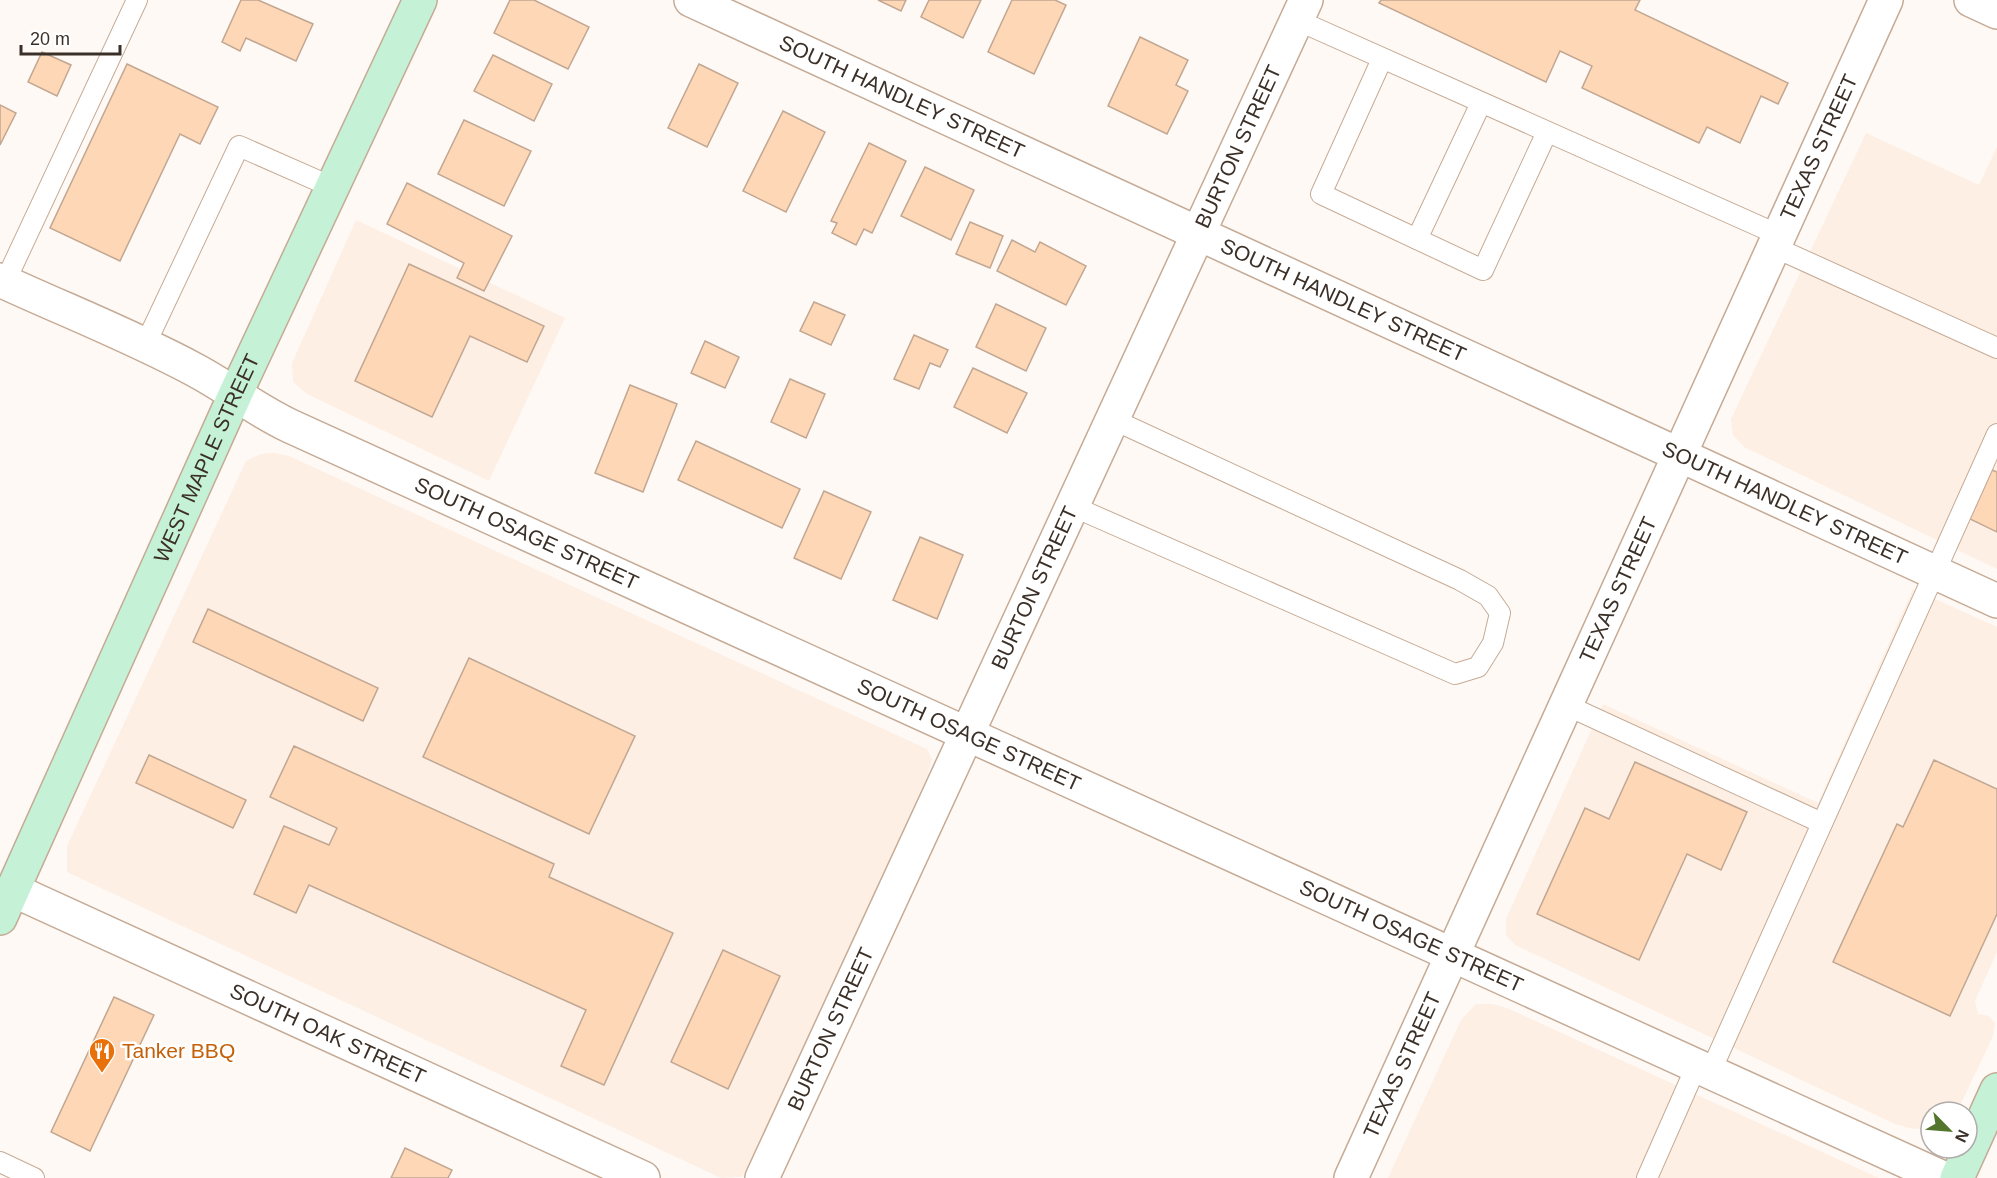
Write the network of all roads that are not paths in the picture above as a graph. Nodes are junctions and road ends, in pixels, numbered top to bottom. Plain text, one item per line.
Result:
1 (137, 0) edge
2 (420, 0) edge
3 (691, 0) edge
4 (1886, 0) edge
5 (1971, 0) edge
6 (1301, 10) edge
7 (1997, 12) edge
8 (1382, 59) junction
9 (1481, 103) junction
10 (1547, 132) junction
11 (332, 187) junction
12 (1197, 234) junction
13 (1417, 239) junction
14 (1777, 241) junction
15 (2, 281) edge
16 (145, 345) junction
17 (1997, 348) edge
18 (236, 395) junction
19 (1112, 419) junction
20 (1997, 434) edge
21 (1679, 456) junction
22 (1072, 506) junction
23 (1934, 572) junction
24 (1997, 601) edge
25 (1566, 705) junction
26 (966, 735) junction
27 (1822, 823) junction
28 (6, 904) edge
29 (1452, 956) junction
30 (1703, 1070) junction
31 (1997, 1090) edge
32 (0, 1162) edge
33 (34, 1178) edge
34 (643, 1178) edge
35 (762, 1178) edge
36 (1351, 1178) edge
37 (1647, 1178) edge
38 (1943, 1178) edge
39 (1956, 1178) edge

1 - 15 lane
2 - 11 street, WEST MAPLE STREET
3 - 12 street, SOUTH HANDLEY STREET
4 - 14 street, TEXAS STREET
5 - 7 street
6 - 8 lane
6 - 12 street, BURTON STREET
8 - 9 lane
8 - 13 lane
9 - 10 lane
9 - 13 lane
10 - 13 lane
10 - 14 lane
11 - 16 lane
11 - 18 street, WEST MAPLE STREET
12 - 19 street, BURTON STREET
12 - 21 street, SOUTH HANDLEY STREET
14 - 17 lane
14 - 21 street, TEXAS STREET
15 - 16 street, SOUTH OSAGE STREET
16 - 18 street, SOUTH OSAGE STREET
18 - 26 street, SOUTH OSAGE STREET
18 - 28 street, WEST MAPLE STREET
19 - 22 street, BURTON STREET
19 - 22 lane
20 - 23 lane
21 - 23 street, SOUTH HANDLEY STREET
21 - 25 street, TEXAS STREET
22 - 26 street, BURTON STREET
23 - 24 street, SOUTH HANDLEY STREET
23 - 27 lane
25 - 27 lane
25 - 29 street, TEXAS STREET
26 - 29 street, SOUTH OSAGE STREET
26 - 35 street, BURTON STREET
27 - 30 lane
28 - 34 street, SOUTH OAK STREET
29 - 30 street, SOUTH OSAGE STREET
29 - 36 street, TEXAS STREET
30 - 37 lane
30 - 38 street, SOUTH OSAGE STREET
31 - 39 street
32 - 33 lane

